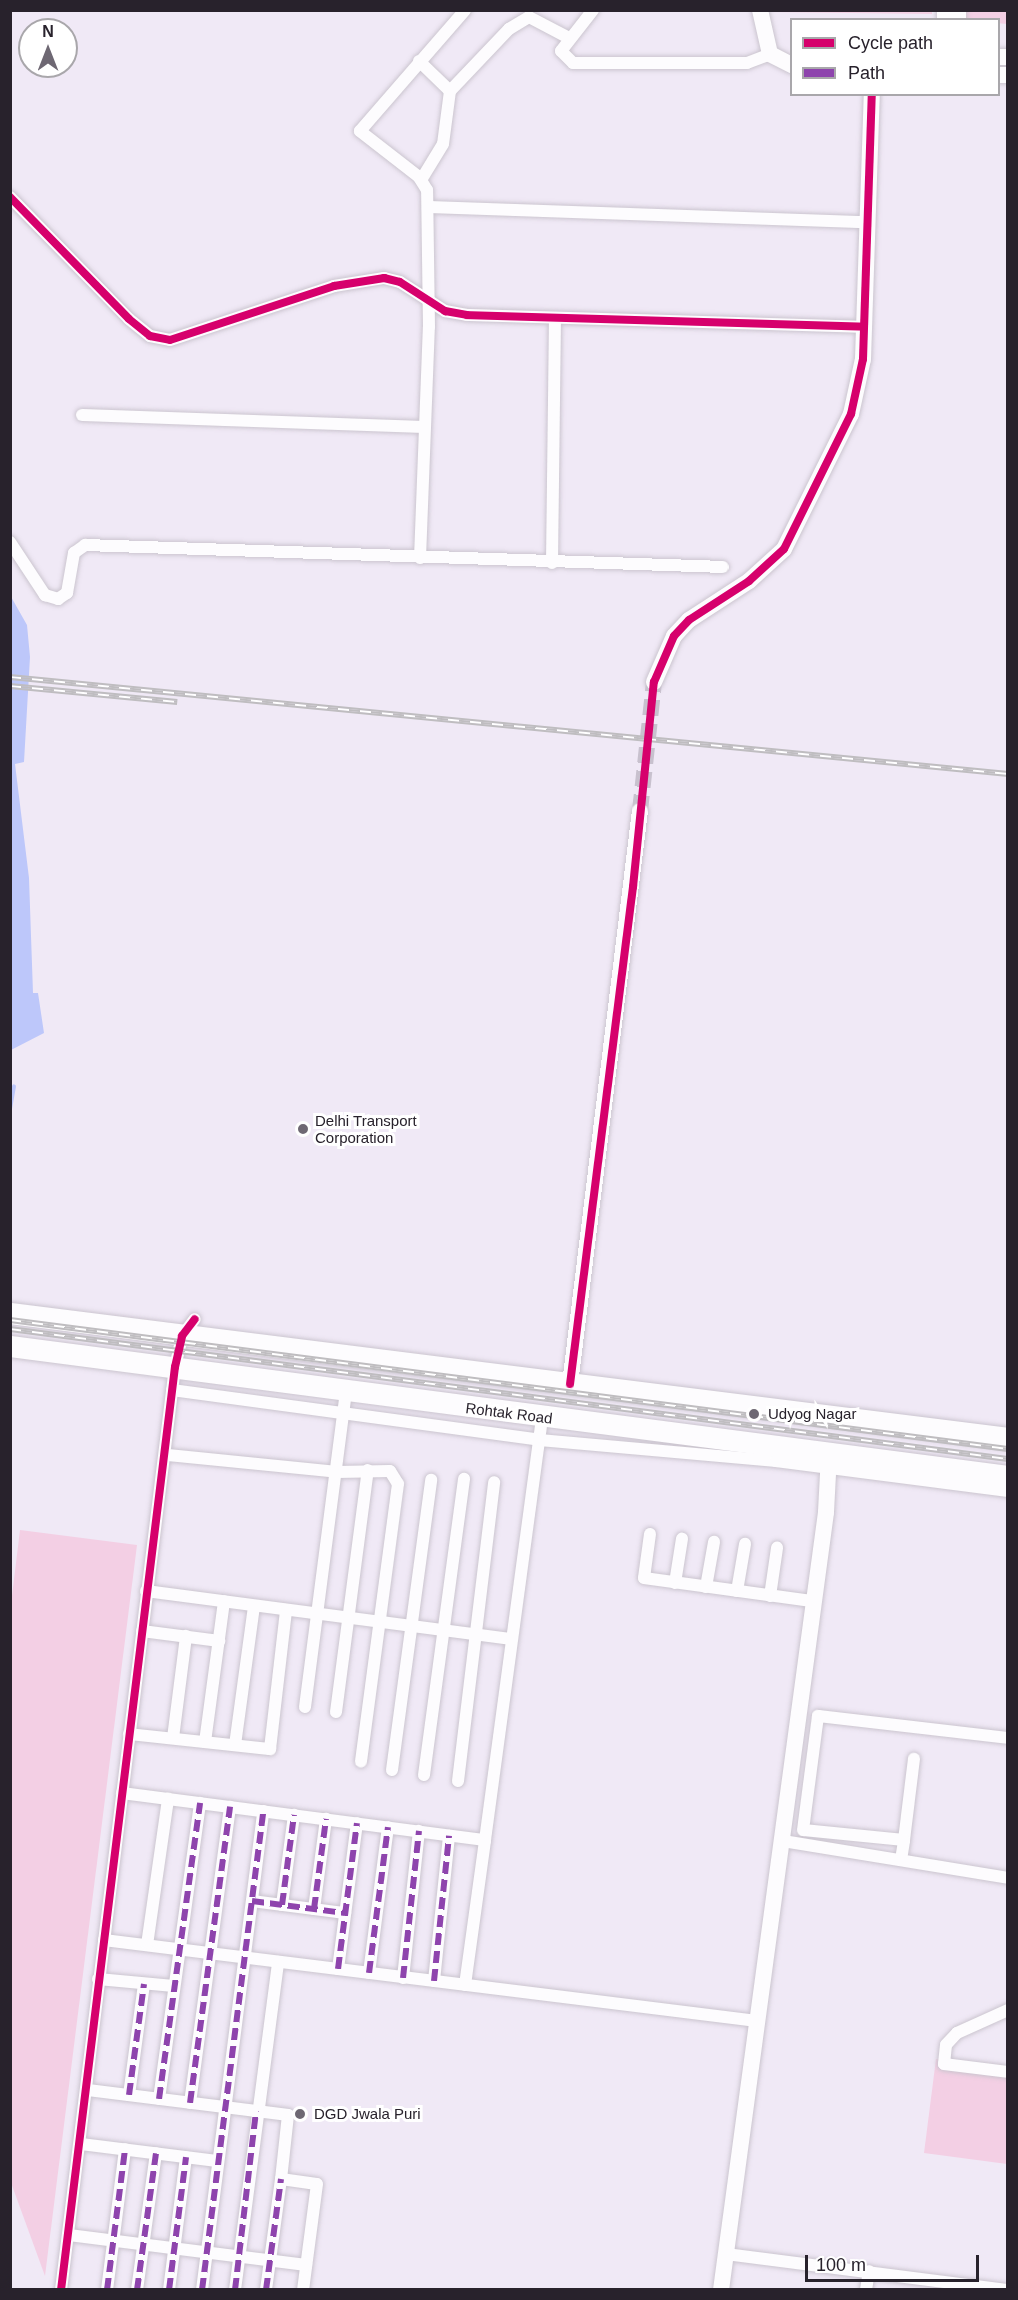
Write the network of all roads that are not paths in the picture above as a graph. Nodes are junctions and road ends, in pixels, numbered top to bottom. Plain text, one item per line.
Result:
1 (465, 10) edge
2 (553, 10) edge
3 (593, 10) edge
4 (760, 10) edge
5 (545, 22) junction
6 (569, 38) junction
7 (790, 51) edge
8 (772, 56) junction
9 (419, 61) junction
10 (790, 64) edge
11 (450, 91) junction
12 (872, 96) edge
13 (422, 180) junction
14 (10, 197) edge
15 (428, 207) junction
16 (867, 222) junction
17 (428, 299) junction
18 (555, 320) junction
19 (863, 327) junction
20 (82, 415) dead end
21 (424, 427) junction
22 (10, 542) edge
23 (420, 558) junction
24 (552, 563) junction
25 (723, 567) dead end
26 (654, 682) tunnel mouth
27 (640, 811) tunnel mouth
28 (10, 1313) edge
29 (195, 1319) dead end
30 (182, 1336) junction
31 (17, 1347) edge
32 (175, 1367) junction
33 (570, 1384) junction
34 (172, 1390) junction
35 (346, 1392) junction
36 (345, 1413) junction
37 (542, 1417) junction
38 (1008, 1438) edge
39 (540, 1440) junction
40 (168, 1455) junction
41 (829, 1461) junction
42 (368, 1470) junction
43 (337, 1472) junction
44 (1008, 1476) edge
45 (464, 1479) dead end
46 (431, 1480) dead end
47 (494, 1482) dead end
48 (1008, 1491) edge
49 (650, 1534) dead end
50 (682, 1539) dead end
51 (714, 1542) dead end
52 (745, 1544) dead end
53 (777, 1548) dead end
54 (675, 1584) junction
55 (706, 1587) junction
56 (146, 1591) junction
57 (737, 1591) junction
58 (770, 1596) junction
59 (224, 1601) junction
60 (813, 1601) junction
61 (254, 1606) junction
62 (286, 1610) junction
63 (316, 1614) junction
64 (349, 1618) junction
65 (380, 1622) junction
66 (412, 1626) junction
67 (444, 1630) junction
68 (142, 1631) junction
69 (476, 1634) junction
70 (186, 1636) junction
71 (512, 1639) junction
72 (219, 1641) junction
73 (305, 1707) dead end
74 (336, 1712) dead end
75 (129, 1734) junction
76 (173, 1738) junction
77 (1008, 1738) edge
78 (205, 1742) junction
79 (235, 1745) junction
80 (914, 1759) dead end
81 (361, 1762) dead end
82 (392, 1770) dead end
83 (424, 1775) dead end
84 (458, 1781) dead end
85 (122, 1793) junction
86 (168, 1799) junction
87 (200, 1803) junction
88 (230, 1807) junction
89 (263, 1811) junction
90 (294, 1815) junction
91 (326, 1820) junction
92 (357, 1823) junction
93 (388, 1827) junction
94 (419, 1832) junction
95 (449, 1836) junction
96 (485, 1840) junction
97 (904, 1840) junction
98 (783, 1841) junction
99 (901, 1860) junction
100 (1008, 1878) edge
101 (252, 1901) junction
102 (282, 1905) junction
103 (314, 1909) junction
104 (345, 1913) junction
105 (104, 1940) junction
106 (147, 1945) junction
107 (179, 1949) junction
108 (210, 1953) junction
109 (245, 1958) junction
110 (278, 1962) junction
111 (338, 1970) junction
112 (369, 1973) junction
113 (403, 1978) junction
114 (98, 1979) junction
115 (434, 1981) junction
116 (144, 1984) junction
117 (465, 1985) junction
118 (174, 1986) junction
119 (1008, 2010) edge
120 (756, 2021) junction
121 (1008, 2072) edge
122 (88, 2090) junction
123 (129, 2096) junction
124 (159, 2099) junction
125 (190, 2103) junction
126 (223, 2107) junction
127 (256, 2111) junction
128 (81, 2144) junction
129 (125, 2149) junction
130 (156, 2153) junction
131 (186, 2157) junction
132 (217, 2161) junction
133 (281, 2179) junction
134 (69, 2235) junction
135 (112, 2239) junction
136 (142, 2243) junction
137 (175, 2248) junction
138 (207, 2252) junction
139 (726, 2254) junction
140 (239, 2256) junction
141 (270, 2260) junction
142 (306, 2265) junction
143 (869, 2271) junction
144 (904, 2276) junction
145 (936, 2285) edge
146 (967, 2287) edge
147 (60, 2289) edge
148 (107, 2289) edge
149 (137, 2289) edge
150 (169, 2289) edge
151 (202, 2289) edge
152 (235, 2289) edge
153 (266, 2289) edge
154 (303, 2289) edge
155 (721, 2289) edge
156 (866, 2289) edge
157 (903, 2289) edge
158 (1002, 2289) edge
159 (1006, 2289) edge

1 - 9 street
2 - 5 street
3 - 6 street
4 - 8 street
5 - 6 street
5 - 11 street
6 - 8 street
7 - 8 street
8 - 10 street
9 - 11 street
9 - 13 street
11 - 13 street
12 - 16 street
13 - 15 street
14 - 17 street
15 - 16 street
15 - 17 street
16 - 19 street
17 - 18 street
17 - 21 street
18 - 19 street
18 - 24 street
19 - 26 street
20 - 21 street
21 - 23 street
22 - 23 street
23 - 24 street
24 - 25 street
27 - 33 street
28 - 30 highway
29 - 30 street
30 - 32 street
30 - 33 highway
31 - 32 highway, Rohtak Road
32 - 34 street
32 - 35 highway, Rohtak Road
33 - 38 highway
34 - 36 street
34 - 40 street
35 - 36 street
35 - 37 highway, Rohtak Road
36 - 39 street
36 - 43 street
37 - 39 street
37 - 41 highway, Rohtak Road
39 - 41 street
39 - 71 street
40 - 43 street
40 - 56 street
41 - 44 highway, Rohtak Road
41 - 48 street
41 - 60 street
42 - 43 street
42 - 64 street
42 - 65 street
43 - 63 street
45 - 67 street
46 - 66 street
47 - 69 street
49 - 54 street
50 - 54 street
51 - 55 street
52 - 57 street
53 - 58 street
54 - 55 street
55 - 57 street
56 - 59 street
56 - 68 street
57 - 58 street
58 - 60 street
59 - 61 street
59 - 72 street
60 - 98 street
61 - 62 street
61 - 79 street
62 - 63 street
62 - 79 street
63 - 64 street
63 - 73 street
64 - 65 street
64 - 74 street
65 - 66 street
65 - 81 street
66 - 67 street
66 - 82 street
67 - 69 street
67 - 83 street
68 - 70 street
68 - 75 street
69 - 71 street
69 - 84 street
70 - 72 street
70 - 76 street
71 - 96 street
72 - 78 street
75 - 76 street
75 - 85 street
76 - 78 street
77 - 97 street
78 - 79 street
80 - 97 street
85 - 86 street
85 - 105 street
86 - 87 street
86 - 106 street
87 - 88 street
87 - 107 street
88 - 89 street
88 - 108 street
89 - 90 street
89 - 101 street
90 - 91 street
90 - 102 street
91 - 92 street
91 - 103 street
92 - 93 street
92 - 104 street
93 - 94 street
93 - 112 street
94 - 95 street
94 - 113 street
95 - 96 street
95 - 115 street
96 - 117 street
97 - 99 street
98 - 99 street
98 - 120 street
99 - 100 street
101 - 102 street
101 - 109 street
102 - 103 street
103 - 104 street
104 - 111 street
105 - 106 street
105 - 114 street
106 - 107 street
107 - 108 street
107 - 118 street
108 - 109 street
108 - 125 street
109 - 110 street
109 - 126 street
110 - 111 street
110 - 127 street
111 - 112 street
112 - 113 street
113 - 115 street
114 - 116 street
114 - 122 street
115 - 117 street
116 - 118 street
116 - 123 street
117 - 120 street
118 - 124 street
119 - 121 street
120 - 139 street
122 - 123 street
122 - 128 street
123 - 124 street
124 - 125 street
125 - 126 street
126 - 127 street
126 - 132 street
127 - 133 street
127 - 140 street
128 - 129 street
128 - 134 street
129 - 130 street
129 - 135 street
130 - 131 street
130 - 136 street
131 - 132 street
131 - 137 street
132 - 138 street
133 - 141 street
133 - 142 street
134 - 135 street
134 - 147 street
135 - 136 street
135 - 148 street
136 - 137 street
136 - 149 street
137 - 138 street
137 - 150 street
138 - 140 street
138 - 151 street
139 - 143 street
139 - 155 street
140 - 141 street
140 - 152 street
141 - 142 street
141 - 153 street
142 - 154 street
143 - 144 street
143 - 156 street
144 - 145 street
144 - 157 street
145 - 146 street
146 - 158 street
158 - 159 street

